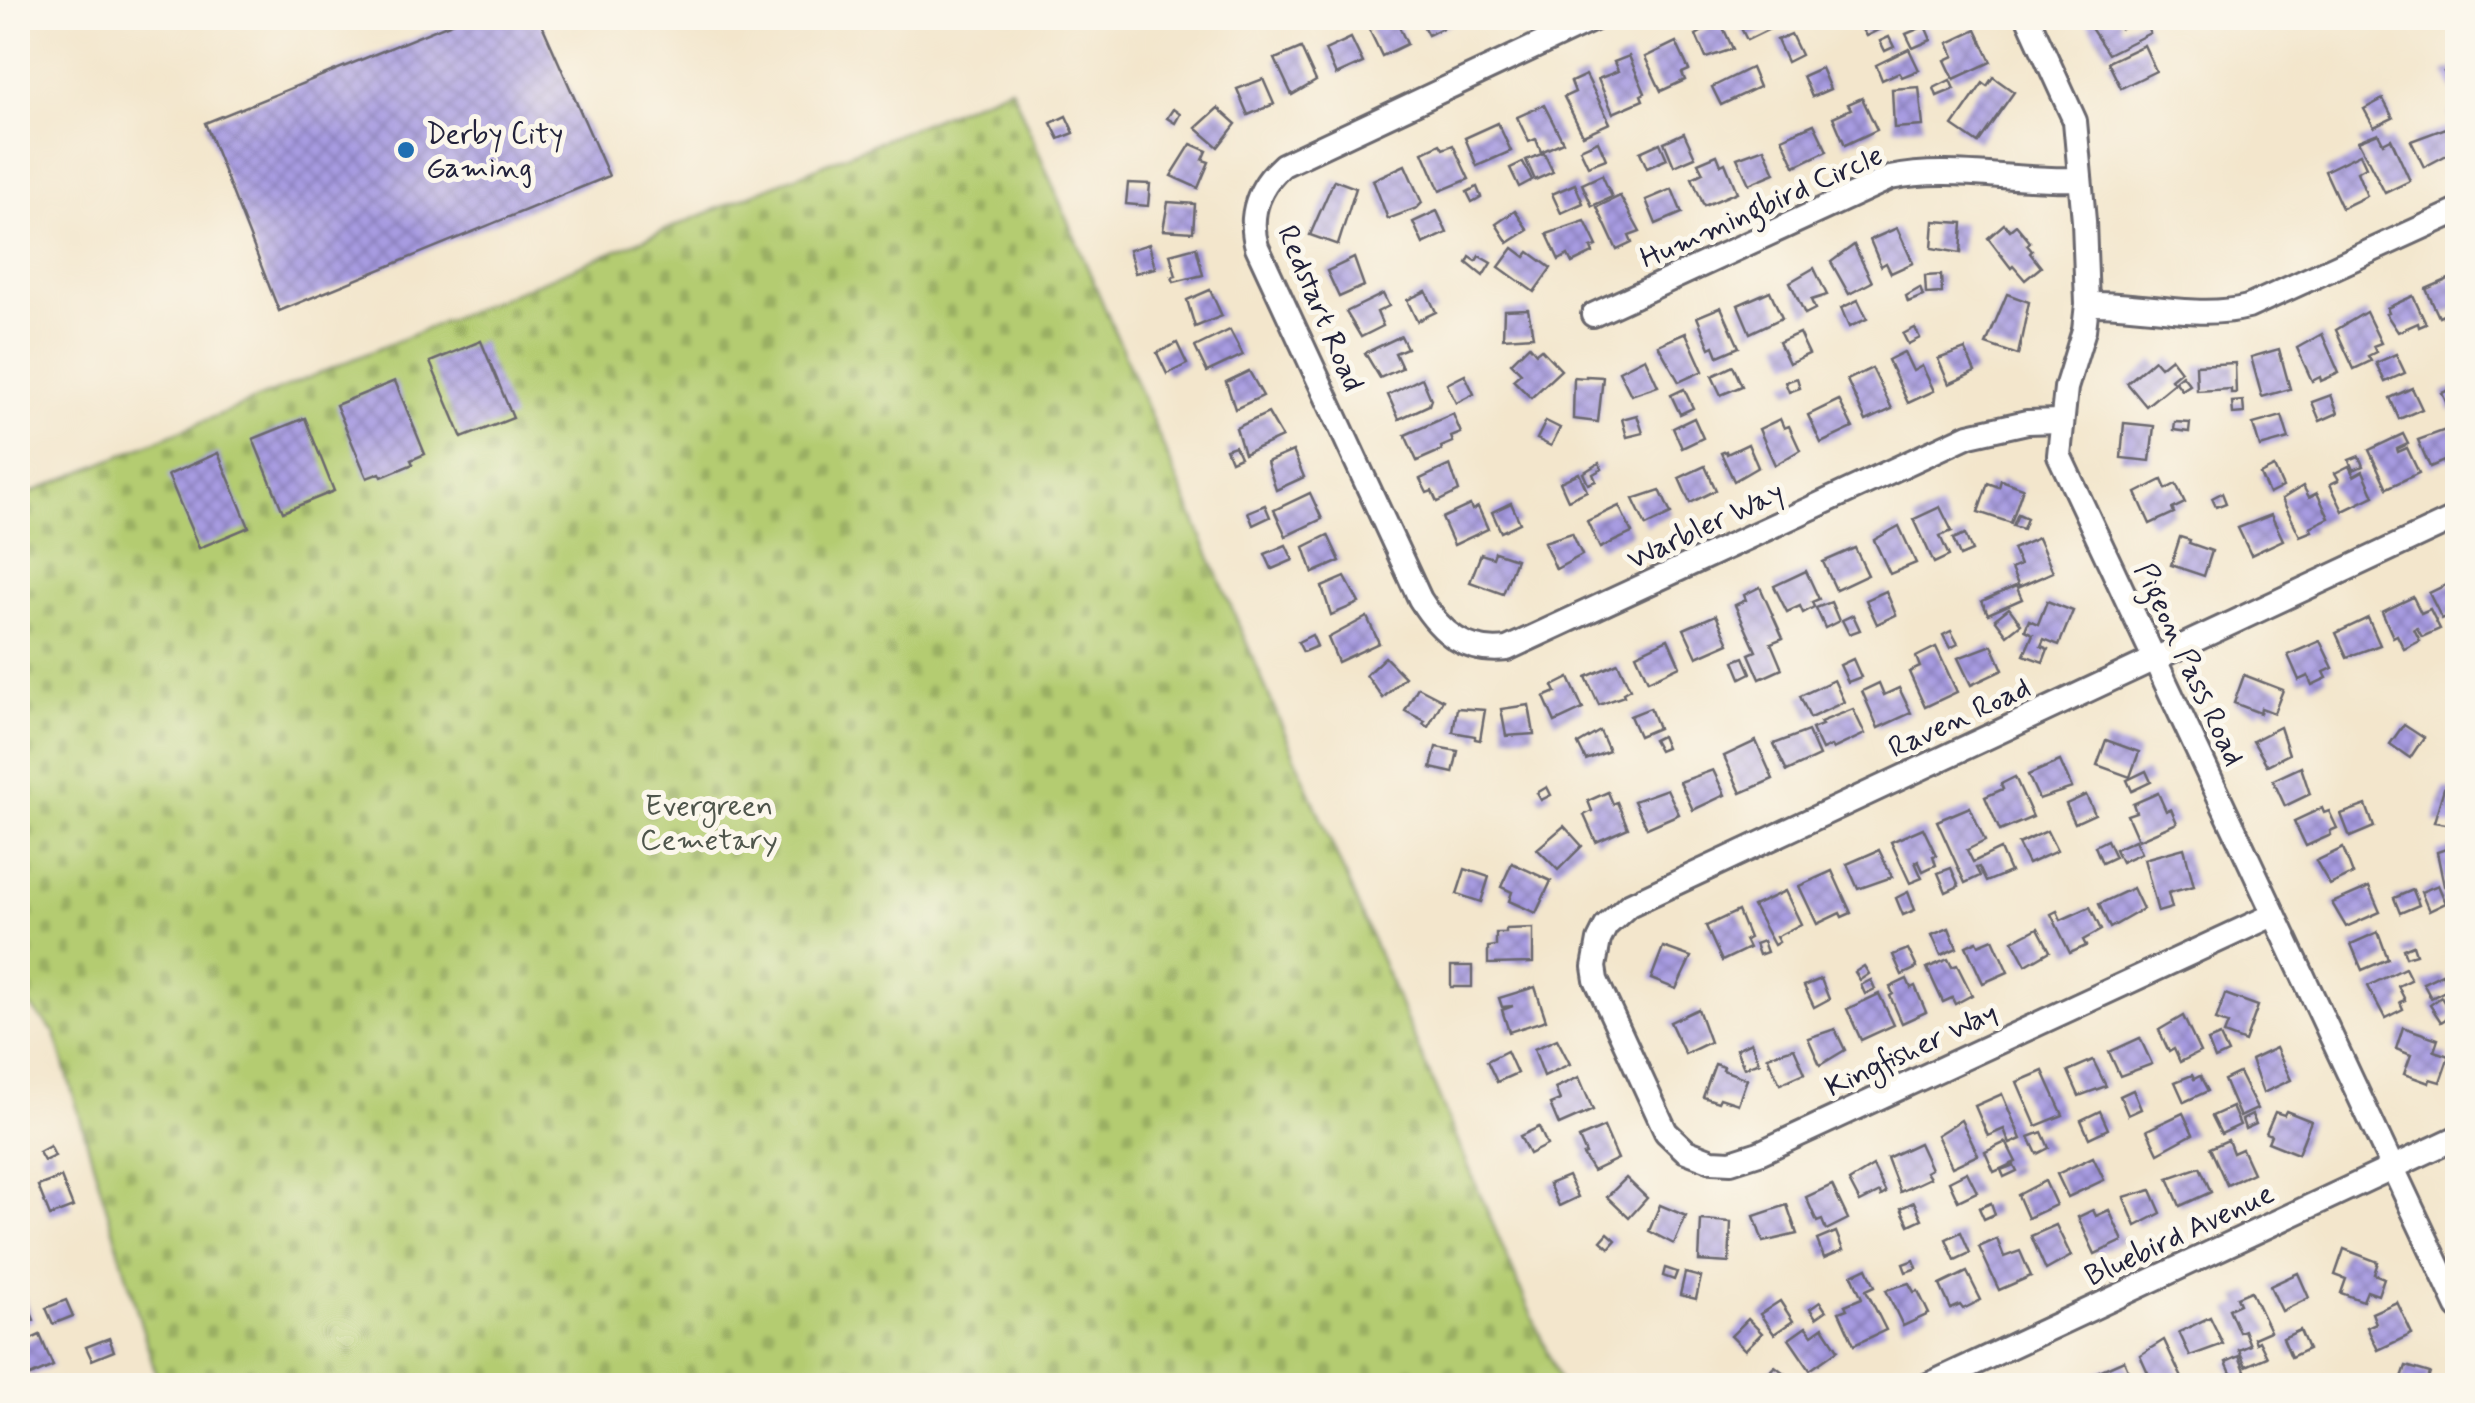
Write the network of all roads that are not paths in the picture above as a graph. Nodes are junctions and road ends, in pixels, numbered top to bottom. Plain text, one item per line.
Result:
1 (1596, 18) edge
2 (2028, 18) edge
3 (2079, 180) junction
4 (2458, 211) edge
5 (2087, 304) junction
6 (1593, 315) dead end
7 (2060, 421) junction
8 (2458, 517) edge
9 (1408, 573) joint
10 (2154, 658) junction
11 (2273, 915) junction
12 (1623, 1043) joint
13 (2458, 1137) edge
14 (2394, 1168) junction
15 (2458, 1307) edge
16 (1926, 1386) edge

1 - 9 street, Redstart Road
2 - 3 street, Pigeon Pass Road
3 - 5 street, Pigeon Pass Road
3 - 6 street, Hummingbird Circle
4 - 5 street
5 - 7 street, Pigeon Pass Road
7 - 9 street, Warbler Way
7 - 10 street, Pigeon Pass Road
8 - 10 street, Raven Road
10 - 11 street, Pigeon Pass Road
10 - 12 street, Raven Road
11 - 12 street, Kingfisher Way
11 - 14 street, Pigeon Pass Road
13 - 14 street, Bluebird Avenue
14 - 15 street, Pigeon Pass Road
14 - 16 street, Bluebird Avenue

